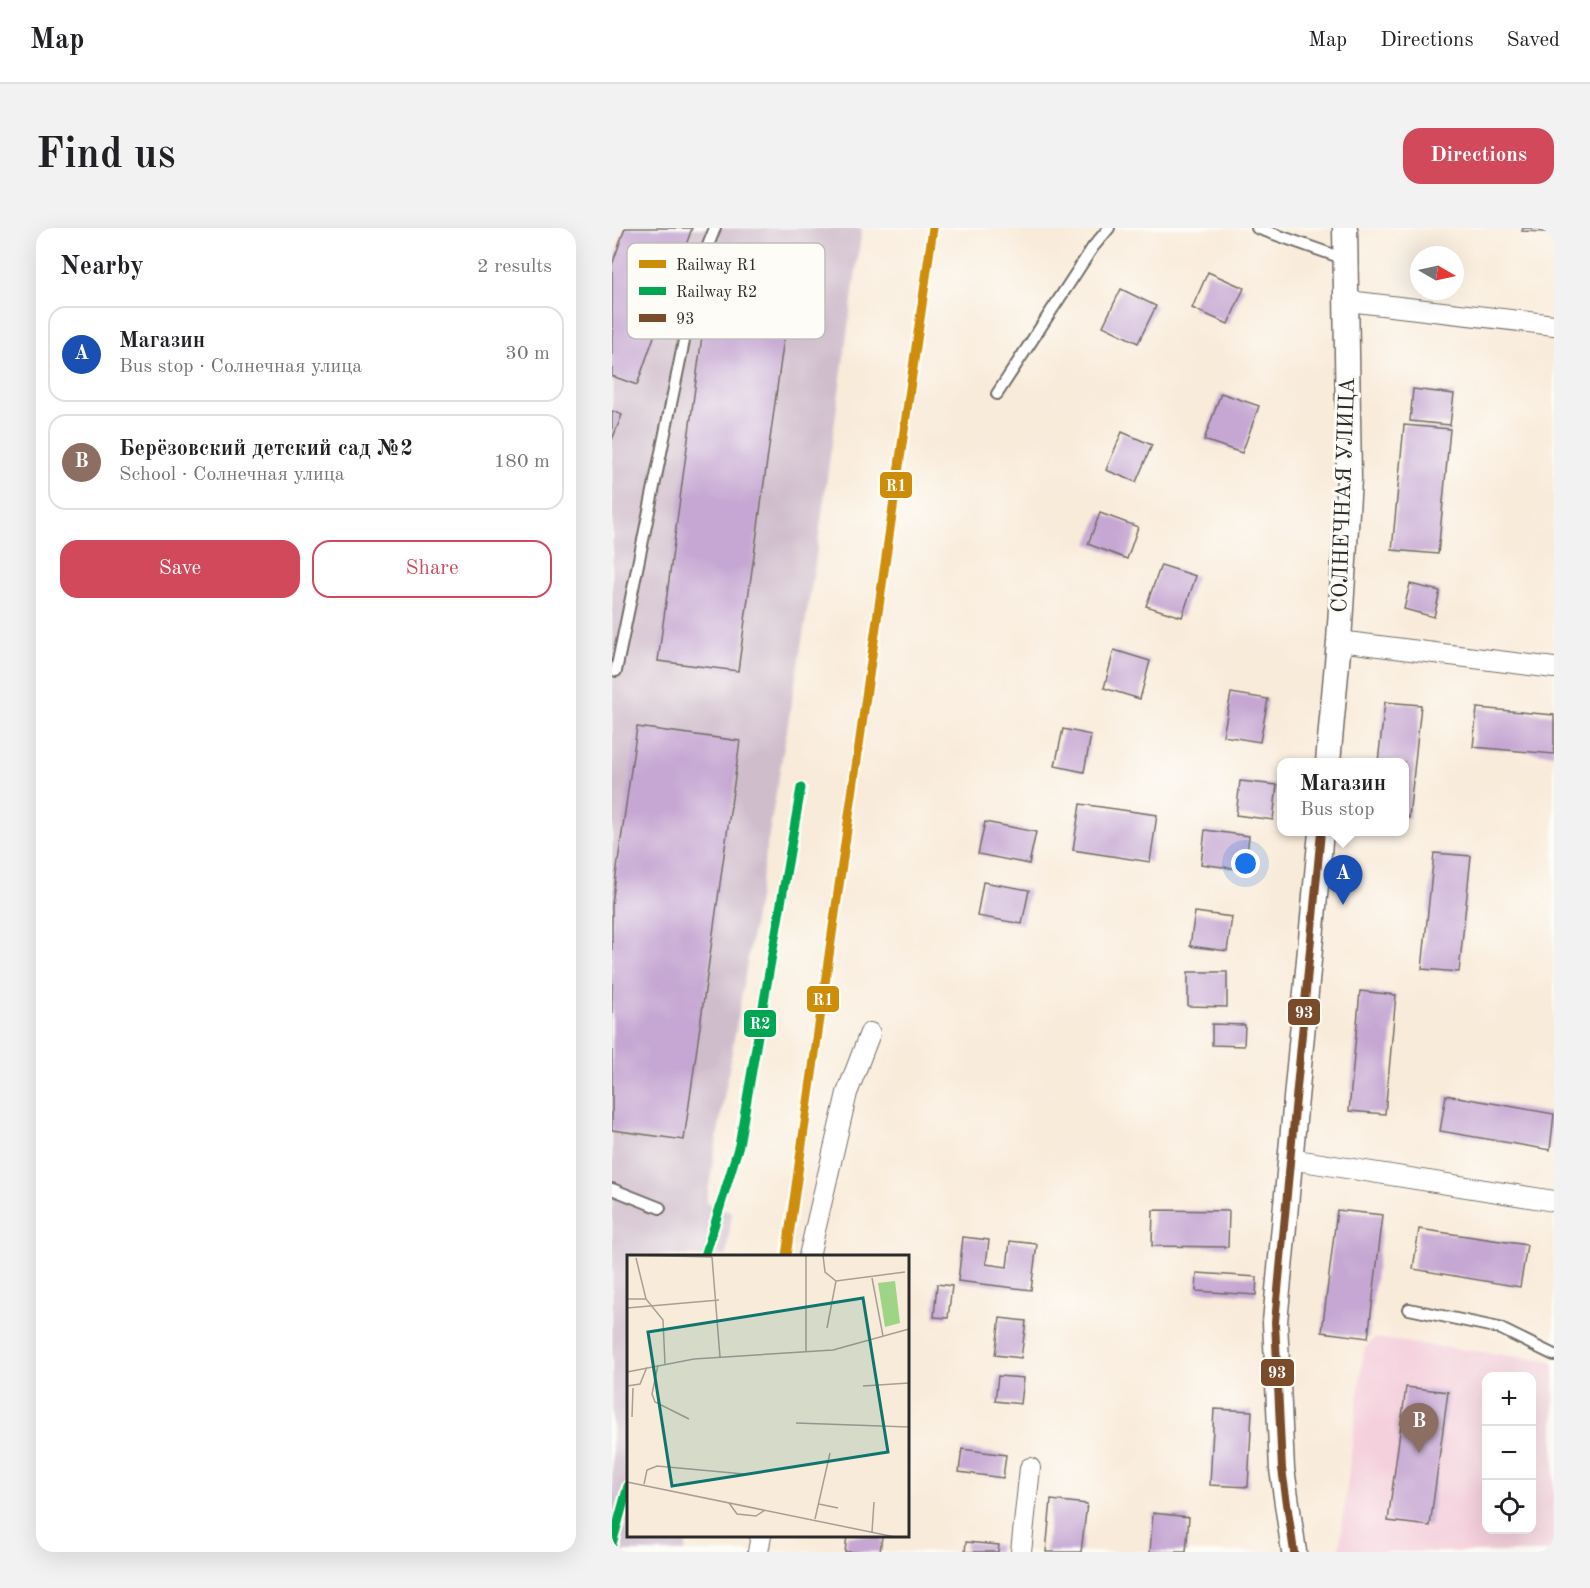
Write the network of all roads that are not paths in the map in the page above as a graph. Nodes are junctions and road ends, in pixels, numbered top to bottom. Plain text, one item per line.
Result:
1 (714, 228) edge
2 (1109, 228) edge
3 (1257, 228) edge
4 (1345, 228) edge
5 (708, 243) edge
6 (1346, 259) junction
7 (1348, 301) junction
8 (1554, 325) edge
9 (684, 339) edge
10 (997, 394) dead end
11 (1339, 641) junction
12 (1554, 668) edge
13 (616, 671) dead end
14 (1328, 758) edge
15 (1321, 836) edge
16 (870, 1033) dead end
17 (1290, 1159) junction
18 (612, 1189) edge
19 (1554, 1201) edge
20 (660, 1208) dead end
21 (809, 1255) edge
22 (1409, 1309) dead end
23 (1554, 1355) edge
24 (1030, 1468) dead end
25 (761, 1537) edge
26 (758, 1552) edge
27 (1021, 1552) edge
28 (1294, 1552) edge

1 - 5 lane
2 - 10 lane
3 - 6 lane
4 - 6 street, СОЛНЕЧНАЯ УЛИЦА
6 - 7 street, СОЛНЕЧНАЯ УЛИЦА
7 - 8 street
7 - 11 street, СОЛНЕЧНАЯ УЛИЦА
9 - 13 lane
11 - 12 street
11 - 14 street, СОЛНЕЧНАЯ УЛИЦА
15 - 17 street
16 - 21 street
17 - 19 street
17 - 28 street
18 - 20 lane
22 - 23 lane
24 - 27 street
25 - 26 street

